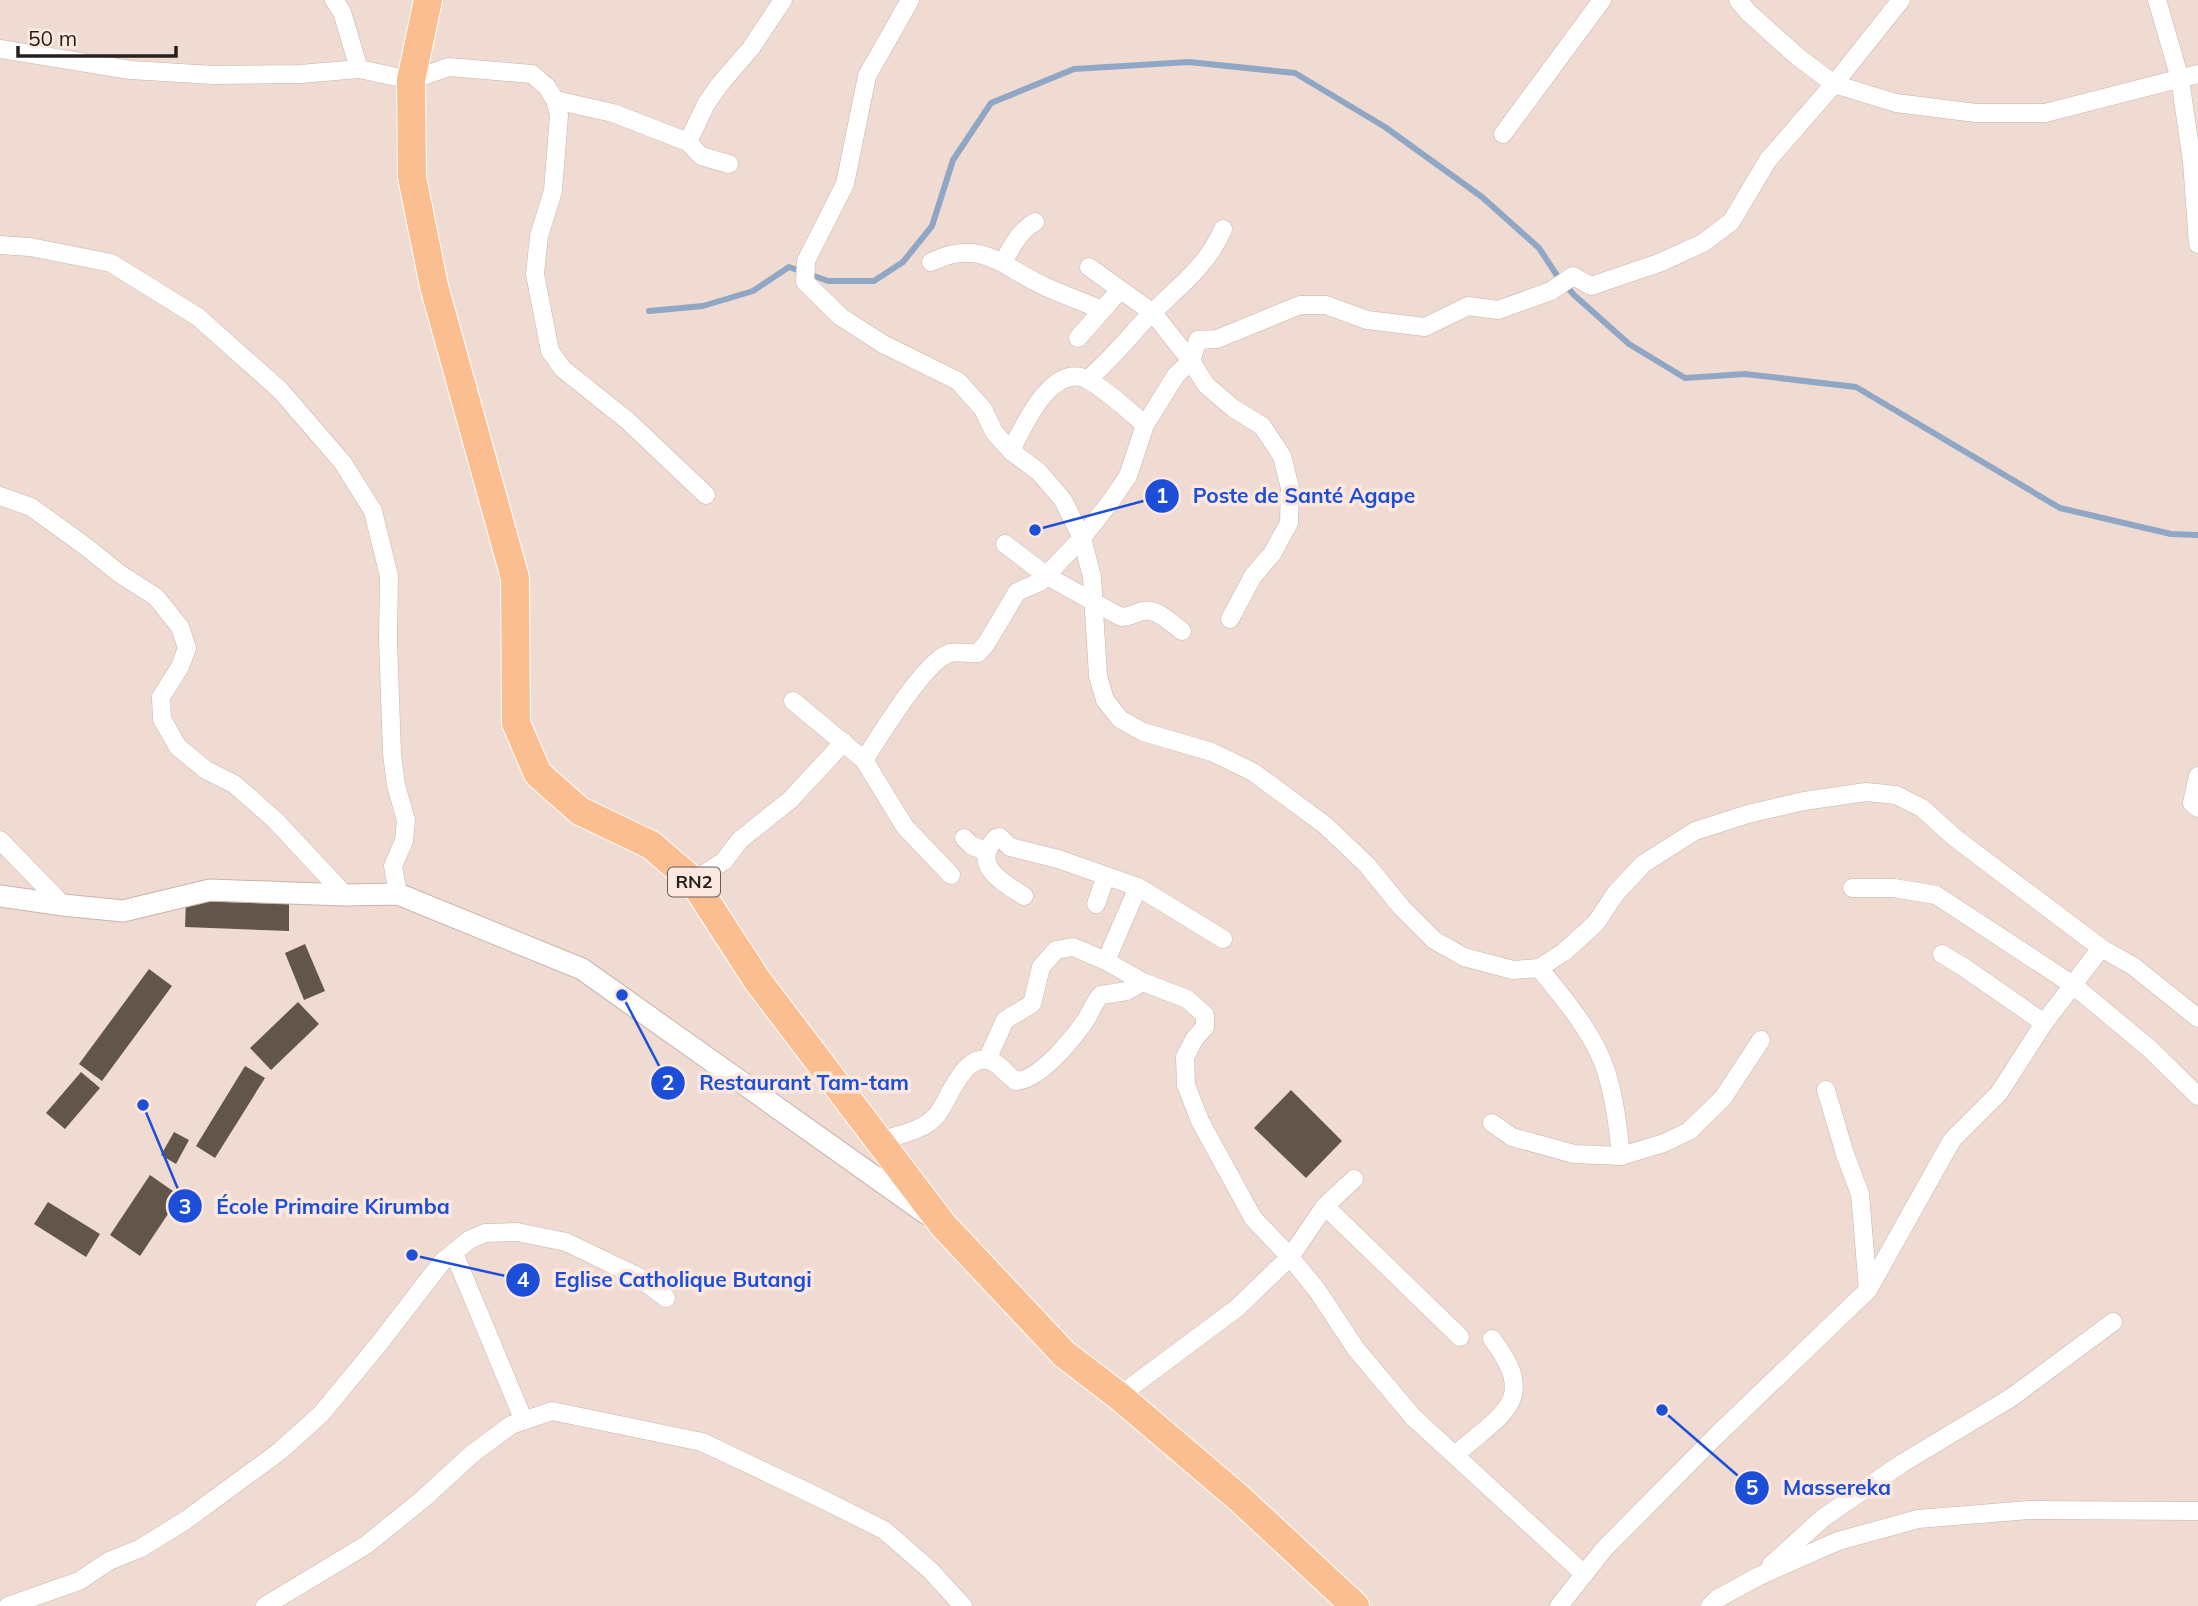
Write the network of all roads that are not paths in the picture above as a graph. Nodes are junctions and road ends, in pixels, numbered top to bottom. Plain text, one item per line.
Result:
1 (334, 0) edge
2 (428, 0) edge
3 (783, 0) edge
4 (910, 0) edge
5 (1602, 0) edge
6 (1738, 0) edge
7 (1901, 0) edge
8 (2157, 0) edge
9 (0, 49) edge
10 (359, 69) junction
11 (2198, 74) edge
12 (411, 79) junction
13 (2180, 79) junction
14 (1834, 84) junction
15 (555, 100) junction
16 (1503, 134) dead end
17 (688, 142) junction
18 (729, 164) dead end
19 (1035, 222) dead end
20 (1223, 229) dead end
21 (2198, 244) edge
22 (0, 245) edge
23 (931, 262) dead end
24 (1003, 262) junction
25 (1089, 267) dead end
26 (1120, 290) junction
27 (1102, 310) junction
28 (1153, 313) junction
29 (1078, 338) dead end
30 (1191, 360) junction
31 (1088, 379) junction
32 (1145, 425) junction
33 (1010, 451) junction
34 (706, 495) dead end
35 (0, 496) edge
36 (1082, 538) junction
37 (1005, 544) dead end
38 (1047, 576) junction
39 (1092, 603) junction
40 (1230, 619) dead end
41 (1182, 631) dead end
42 (793, 701) dead end
43 (844, 742) junction
44 (864, 760) junction
45 (2198, 776) edge
46 (2198, 808) edge
47 (964, 838) dead end
48 (0, 840) edge
49 (986, 852) junction
50 (951, 876) dead end
51 (1106, 876) junction
52 (694, 881) junction
53 (1138, 887) junction
54 (1852, 888) dead end
55 (398, 894) junction
56 (345, 895) junction
57 (0, 896) edge
58 (1024, 896) dead end
59 (1097, 904) dead end
60 (63, 905) junction
61 (1223, 939) dead end
62 (2101, 948) junction
63 (1942, 954) dead end
64 (1106, 961) junction
65 (1539, 968) junction
66 (1143, 982) junction
67 (2073, 985) junction
68 (2198, 1018) edge
69 (2044, 1023) junction
70 (1761, 1040) dead end
71 (987, 1060) junction
72 (1826, 1090) dead end
73 (2198, 1096) edge
74 (1492, 1123) dead end
75 (880, 1141) junction
76 (1621, 1156) junction
77 (1354, 1179) dead end
78 (1325, 1206) junction
79 (943, 1225) junction
80 (454, 1253) junction
81 (1290, 1257) junction
82 (1868, 1290) junction
83 (666, 1298) dead end
84 (2113, 1322) dead end
85 (1460, 1337) dead end
86 (1492, 1339) dead end
87 (1119, 1396) junction
88 (524, 1421) junction
89 (1455, 1455) junction
90 (2198, 1512) edge
91 (1583, 1573) junction
92 (1759, 1576) junction
93 (8, 1606) edge
94 (265, 1606) edge
95 (963, 1606) edge
96 (1355, 1606) edge
97 (1559, 1606) edge
98 (1710, 1606) edge

1 - 10 street
2 - 12 highway, RN2
3 - 17 street
4 - 33 street
5 - 16 street
6 - 14 street
7 - 14 street
8 - 13 street
9 - 10 street
10 - 12 street
11 - 13 street
12 - 15 street
12 - 52 highway, RN2
13 - 14 street
13 - 21 street
14 - 30 street
15 - 17 street
15 - 34 street
17 - 18 street
19 - 24 street
20 - 28 street
22 - 55 street
23 - 24 street
24 - 27 street
25 - 26 street
26 - 27 street
26 - 28 street
27 - 29 street
28 - 30 street
28 - 31 street
30 - 32 street
30 - 40 street
31 - 32 street
31 - 33 street
32 - 36 street
33 - 36 street
35 - 56 street
36 - 38 street
36 - 39 street
37 - 38 street
38 - 39 street
38 - 44 street
39 - 41 street
39 - 65 street
42 - 43 street
43 - 44 street
43 - 52 street
44 - 50 street
45 - 46 street
47 - 49 street
48 - 60 street
49 - 51 street
49 - 58 street
51 - 53 street
51 - 59 street
52 - 75 highway, RN2
53 - 61 street
53 - 64 street
54 - 67 street
55 - 56 street
55 - 79 street
56 - 60 street
57 - 60 street
62 - 65 street
62 - 67 street
62 - 68 street
63 - 69 street
64 - 66 street
64 - 71 street
65 - 76 street
66 - 71 street
66 - 81 street
67 - 69 street
67 - 73 street
69 - 82 street
70 - 76 street
71 - 75 street
72 - 82 street
74 - 76 street
75 - 79 highway, RN2
77 - 78 street
78 - 81 street
78 - 85 street
79 - 87 highway, RN2
80 - 83 street
80 - 88 street
80 - 93 street
81 - 87 street
81 - 89 street
82 - 91 street
84 - 92 street
86 - 89 street
87 - 96 highway, RN2
88 - 94 street
88 - 95 street
89 - 91 street
90 - 92 street
91 - 97 street
92 - 98 street

